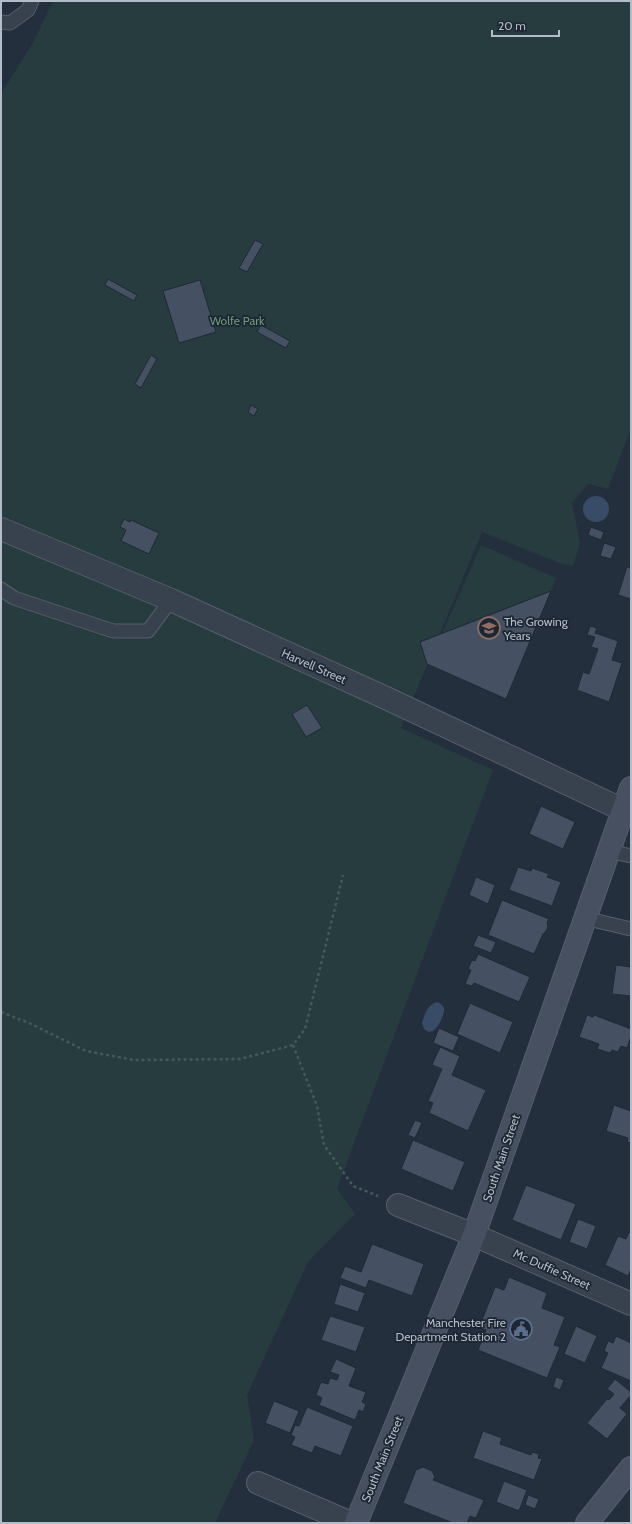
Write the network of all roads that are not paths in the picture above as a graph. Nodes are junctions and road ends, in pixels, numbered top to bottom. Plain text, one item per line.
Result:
1 (32, 1) edge
2 (1, 22) edge
3 (1, 529) edge
4 (1, 588) edge
5 (171, 600) junction
6 (631, 788) edge
7 (623, 810) junction
8 (608, 851) junction
9 (631, 856) edge
10 (584, 918) junction
11 (631, 929) edge
12 (398, 1205) road end
13 (474, 1234) junction
14 (631, 1304) edge
15 (631, 1468) edge
16 (258, 1483) dead end
17 (351, 1523) edge
18 (356, 1523) edge
19 (586, 1523) edge

1 - 2 lane
3 - 5 street, Harvell Street
4 - 5 lane
5 - 7 street, Harvell Street
6 - 7 main road, South Main Street
7 - 8 main road, South Main Street
8 - 9 lane
8 - 10 main road, South Main Street
10 - 11 lane
10 - 13 main road, South Main Street
12 - 13 street, Mc Duffie Street
13 - 14 street, Mc Duffie Street
13 - 18 main road, South Main Street
15 - 19 main road
16 - 17 street

